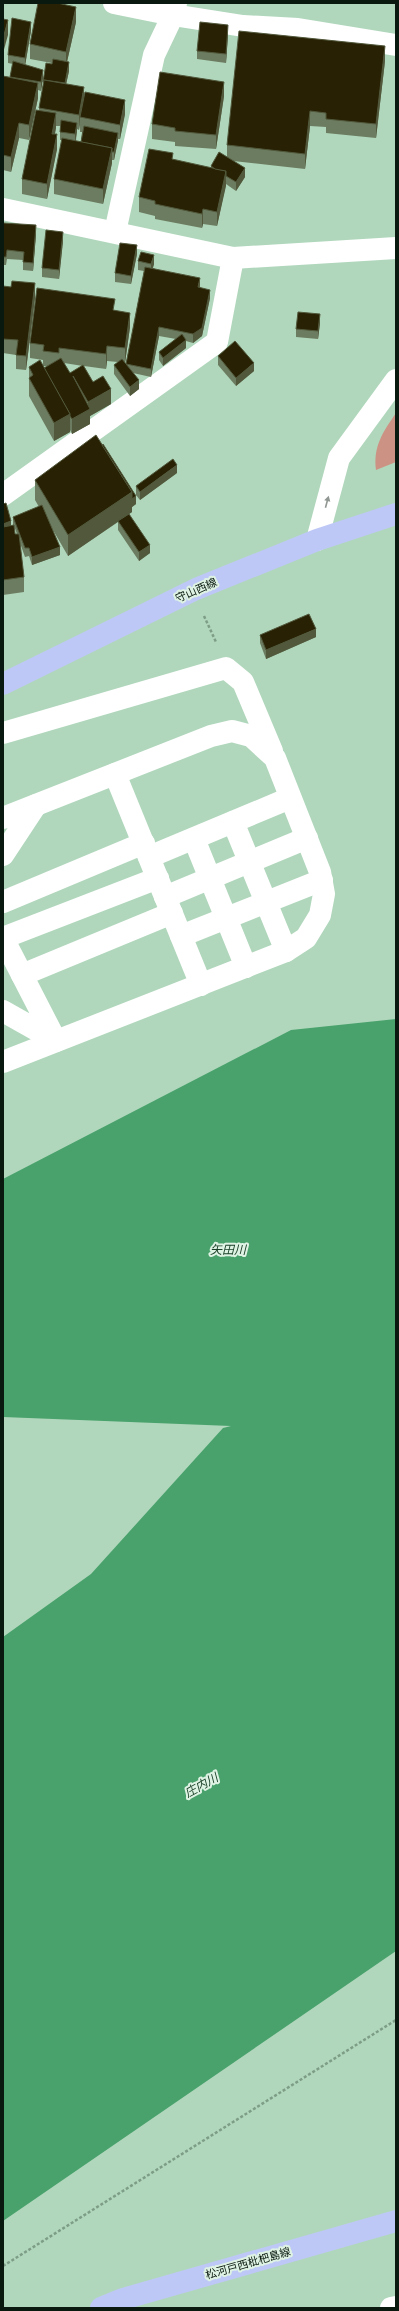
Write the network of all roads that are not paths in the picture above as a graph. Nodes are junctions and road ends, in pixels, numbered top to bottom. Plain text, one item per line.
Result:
1 (114, 3) edge
2 (175, 9) edge
3 (396, 45) edge
4 (3, 208) edge
5 (116, 232) junction
6 (396, 248) edge
7 (233, 258) junction
8 (396, 380) edge
9 (3, 495) edge
10 (396, 514) edge
11 (317, 540) junction
12 (3, 684) edge
13 (3, 733) edge
14 (275, 758) junction
15 (115, 774) junction
16 (290, 798) junction
17 (36, 805) junction
18 (3, 818) edge
19 (233, 822) junction
20 (306, 838) junction
21 (194, 839) junction
22 (147, 850) junction
23 (3, 855) edge
24 (250, 862) junction
25 (211, 878) junction
26 (322, 880) junction
27 (165, 896) junction
28 (3, 902) edge
29 (266, 902) junction
30 (227, 917) junction
31 (181, 936) junction
32 (3, 938) edge
33 (286, 951) junction
34 (246, 967) junction
35 (22, 975) junction
36 (201, 985) junction
37 (3, 1011) edge
38 (56, 1041) junction
39 (3, 1062) edge
40 (396, 2221) edge
41 (396, 2307) edge
42 (101, 2308) edge
43 (391, 2308) edge

1 - 2 street
2 - 3 street
2 - 5 street
4 - 5 street
5 - 7 street
6 - 7 street
7 - 9 street
11 -> 8 street
10 - 11 main road, 守山西線
11 - 12 main road, 守山西線
13 - 14 street
14 - 15 street
14 - 16 street
15 - 17 street
15 - 22 street
16 - 19 street
16 - 20 street
17 - 18 street
17 - 23 street
19 - 21 street
19 - 24 street
20 - 24 street
20 - 26 street
21 - 22 street
21 - 25 street
22 - 27 street
22 - 28 street
24 - 25 street
24 - 29 street
25 - 27 street
25 - 30 street
26 - 29 street
26 - 33 street
27 - 31 street
27 - 32 street
27 - 35 street
29 - 30 street
29 - 33 street
30 - 31 street
30 - 34 street
31 - 36 street
32 - 35 street
33 - 34 street
34 - 36 street
35 - 38 street
36 - 38 street
37 - 38 street
38 - 39 street
40 - 42 main road, 松河戸西枇杷島線
41 - 43 street

